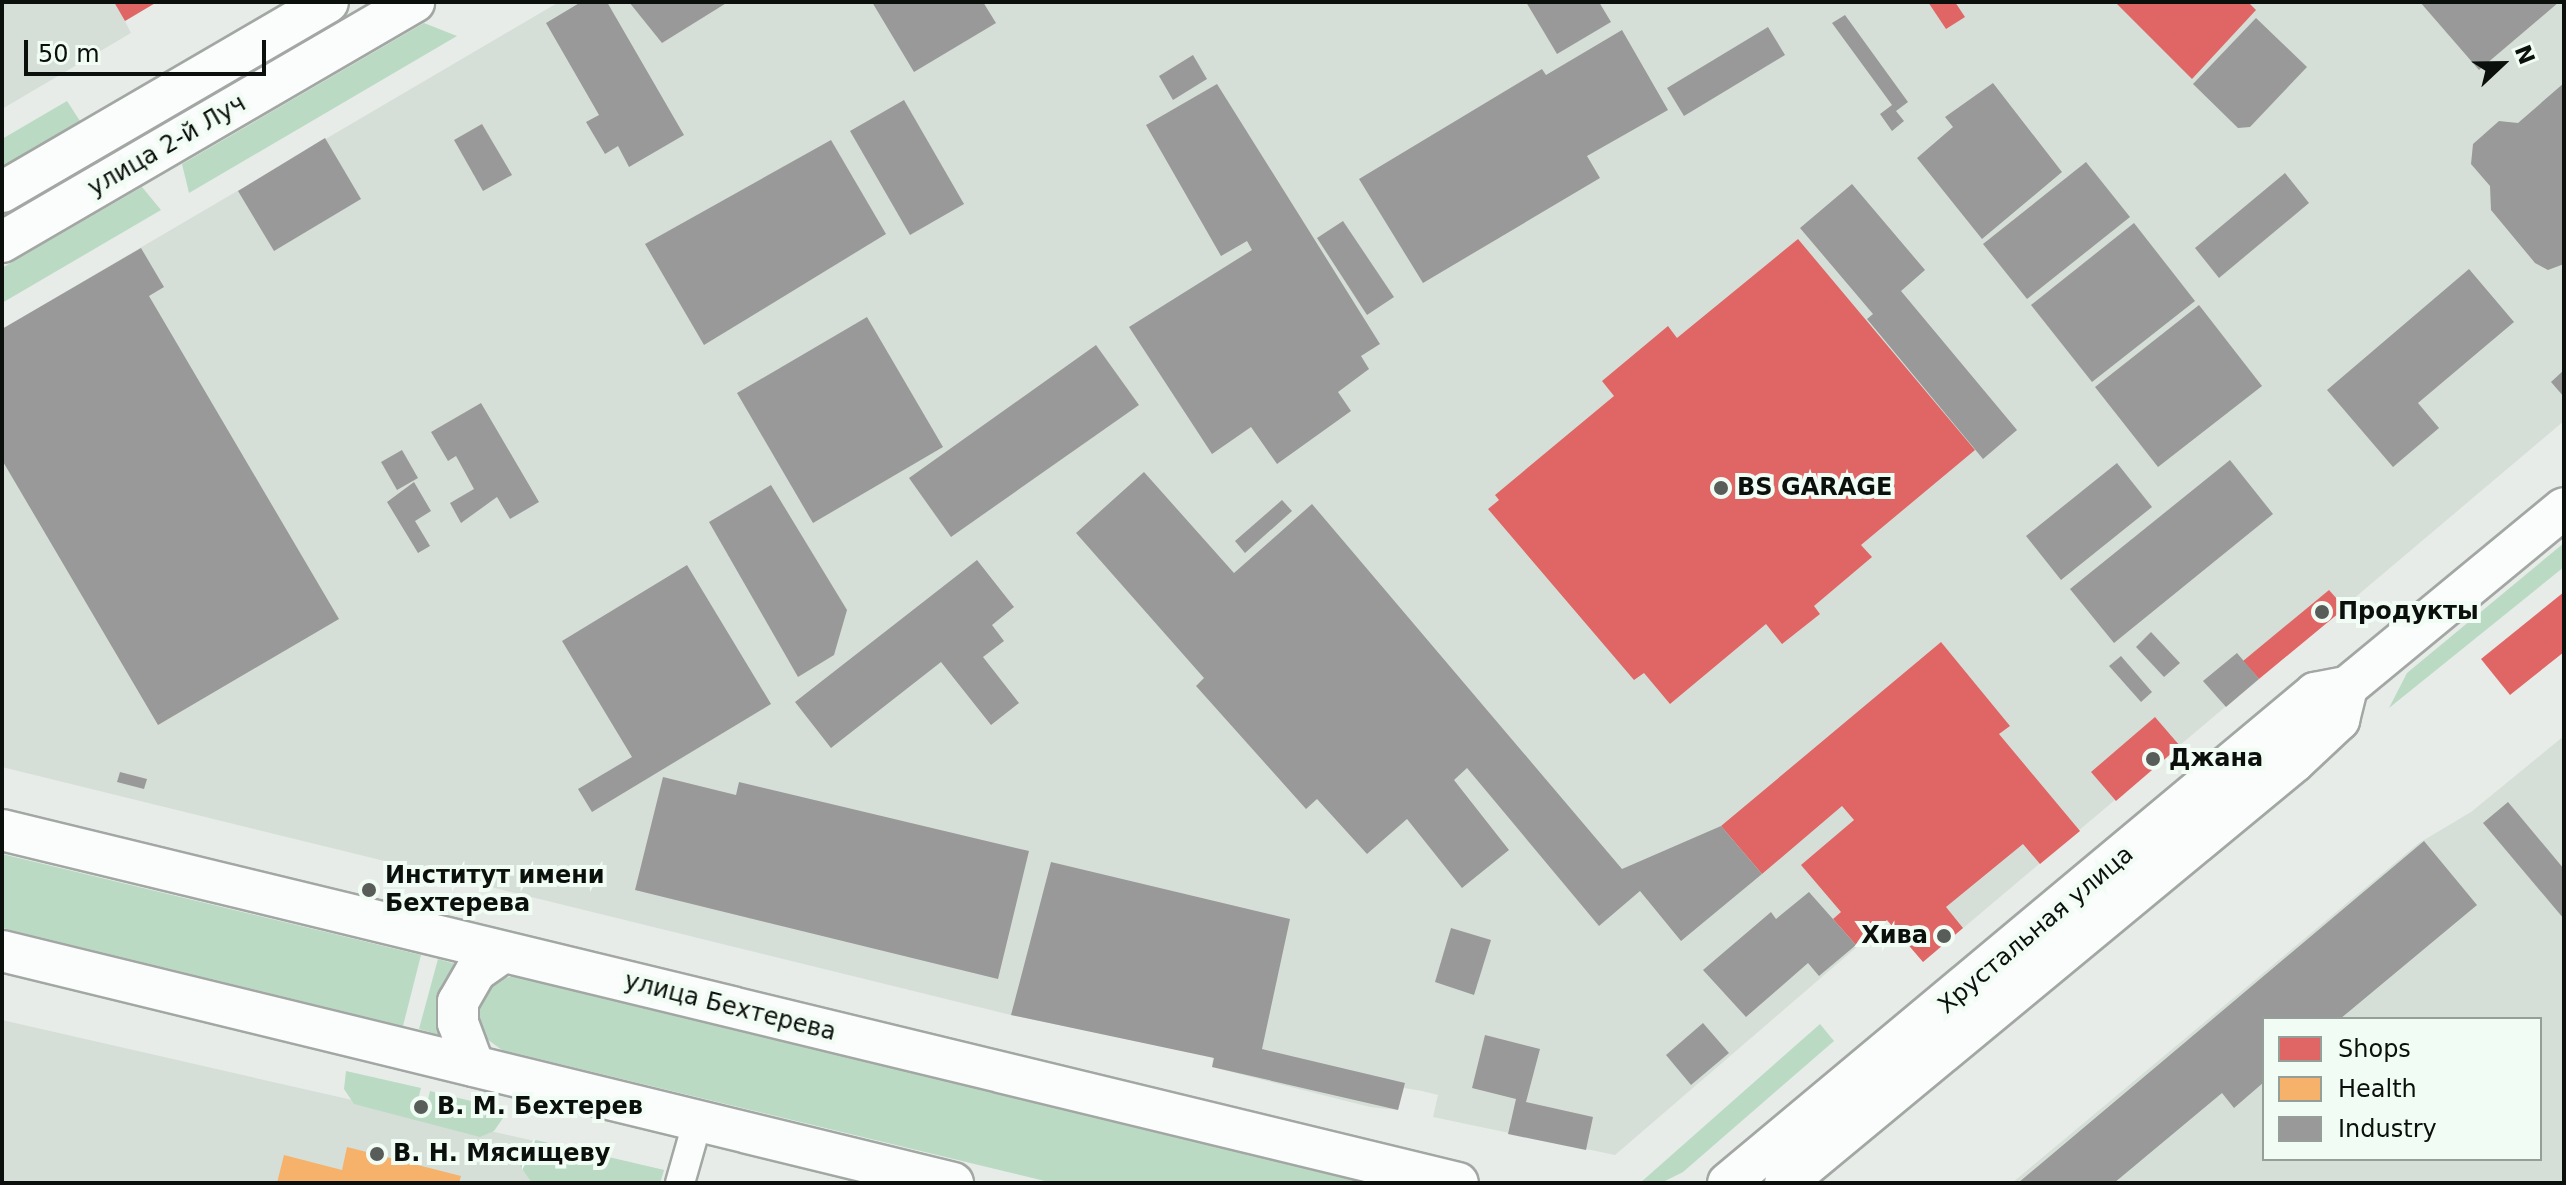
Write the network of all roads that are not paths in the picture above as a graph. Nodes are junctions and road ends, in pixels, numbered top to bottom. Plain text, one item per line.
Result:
1 (328, 2) edge
2 (414, 2) edge
3 (2, 192) edge
4 (2, 242) edge
5 (2564, 508) edge
6 (2347, 687) junction
7 (2, 830) edge
8 (2, 951) edge
9 (503, 952) junction
10 (474, 1066) junction
11 (698, 1120) junction
12 (680, 1183) edge
13 (953, 1183) edge
14 (1458, 1183) edge
15 (1728, 1183) edge
16 (1785, 1183) edge

1 - 3 street, улица 2-й Луч
2 - 4 street, улица 2-й Луч
5 - 6 street, Хрустальная улица
6 - 15 street, Хрустальная улица
6 - 16 street, Хрустальная улица
7 - 9 street, улица Бехтерева
8 - 10 street
9 - 10 street
9 - 14 street, улица Бехтерева
10 - 11 street
11 - 12 street
11 - 13 street

